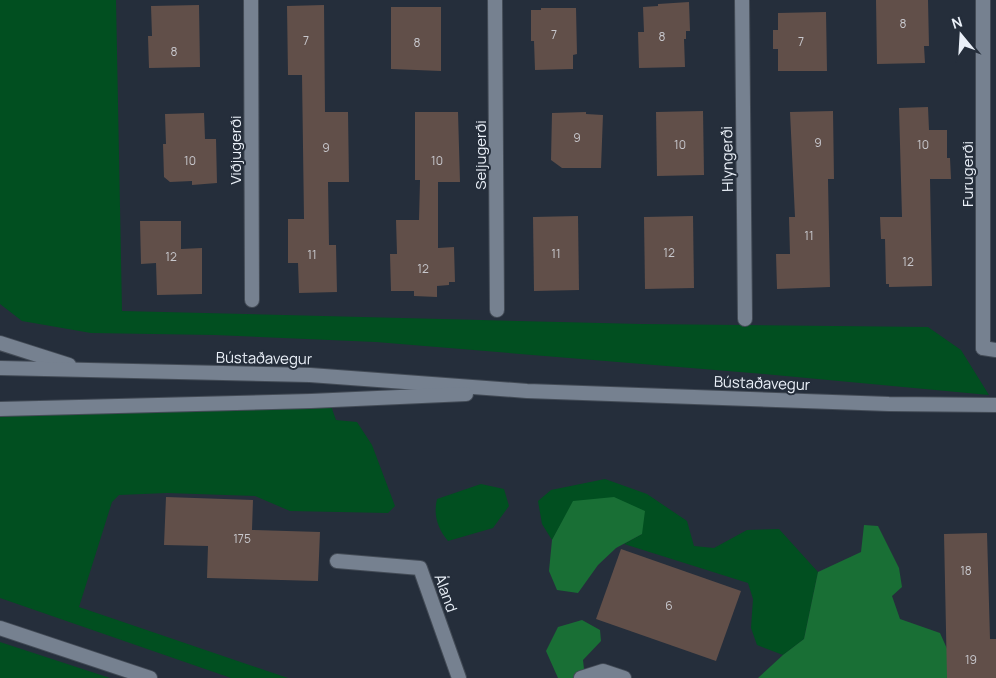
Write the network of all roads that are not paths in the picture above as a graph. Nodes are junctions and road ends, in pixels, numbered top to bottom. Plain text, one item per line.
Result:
1 (251, 0) edge
2 (495, 0) edge
3 (742, 0) edge
4 (983, 0) edge
5 (252, 300) dead end
6 (497, 310) dead end
7 (745, 319) dead end
8 (0, 342) edge
9 (989, 349) edge
10 (0, 368) edge
11 (84, 370) junction
12 (527, 391) junction
13 (996, 405) edge
14 (0, 409) edge
15 (337, 561) dead end
16 (0, 628) edge
17 (150, 678) edge
18 (459, 678) edge
19 (581, 678) edge
20 (624, 678) edge

1 - 5 street, Viðjugerði
2 - 6 street, Seljugerði
3 - 7 street, Hlyngerði
4 - 9 street, Furugerði
8 - 11 street
10 - 11 street, Bústaðavegur
11 - 12 street, Bústaðavegur
12 - 13 street, Bústaðavegur
12 - 14 street, Bústaðavegur
15 - 18 street, Áland
16 - 17 street
19 - 20 street

